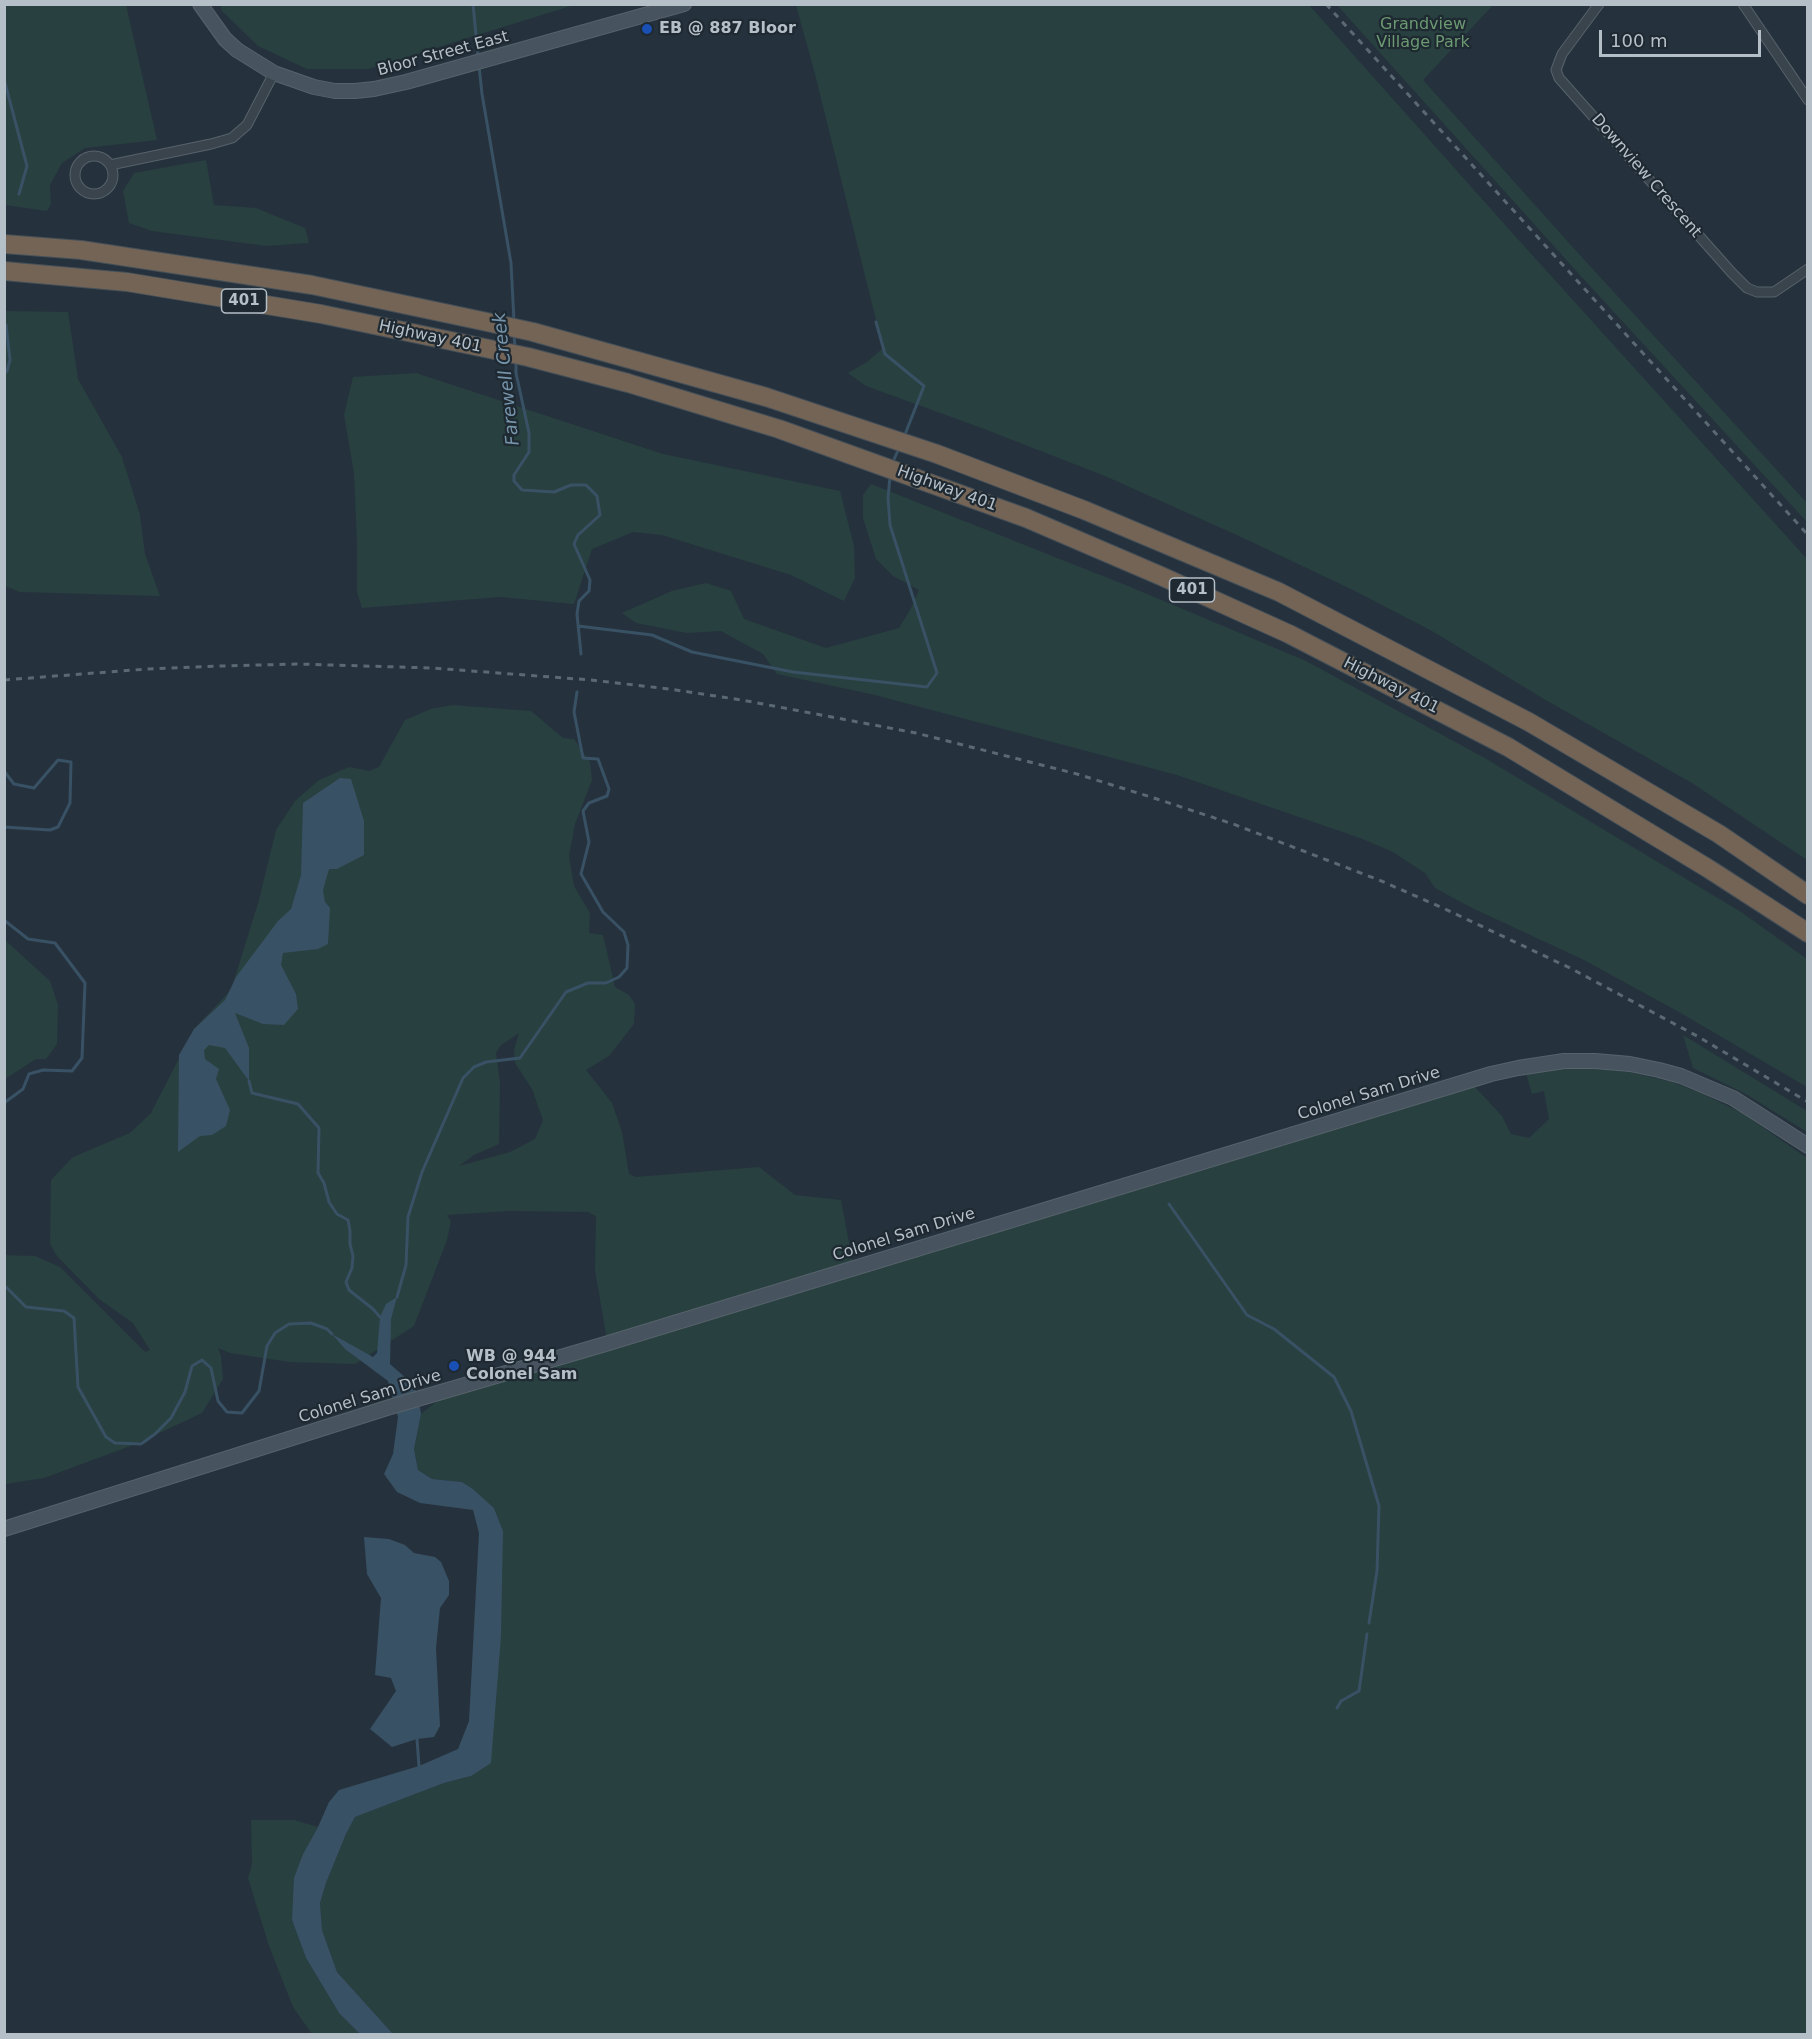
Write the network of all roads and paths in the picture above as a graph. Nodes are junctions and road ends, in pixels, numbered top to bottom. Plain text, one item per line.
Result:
1 (200, 4) edge
2 (684, 4) edge
3 (1599, 4) edge
4 (1743, 4) edge
5 (274, 73) junction
6 (1808, 100) edge
7 (110, 165) junction
8 (4, 234) edge
9 (4, 244) edge
10 (81, 250) junction
11 (1808, 269) edge
12 (4, 271) edge
13 (1808, 895) edge
14 (1808, 933) edge
15 (1808, 1146) edge
16 (4, 1529) edge

1 - 5 street, Bloor Street East
2 - 5 street, Bloor Street East
3 - 11 street, Downview Crescent
4 - 6 street
5 - 7 street
7 - 7 street
8 - 10 highway
9 - 10 highway, Highway 401 / 401
10 - 13 highway, Highway 401 / 401
12 - 14 highway, Highway 401 / 401
15 - 16 street, Colonel Sam Drive

